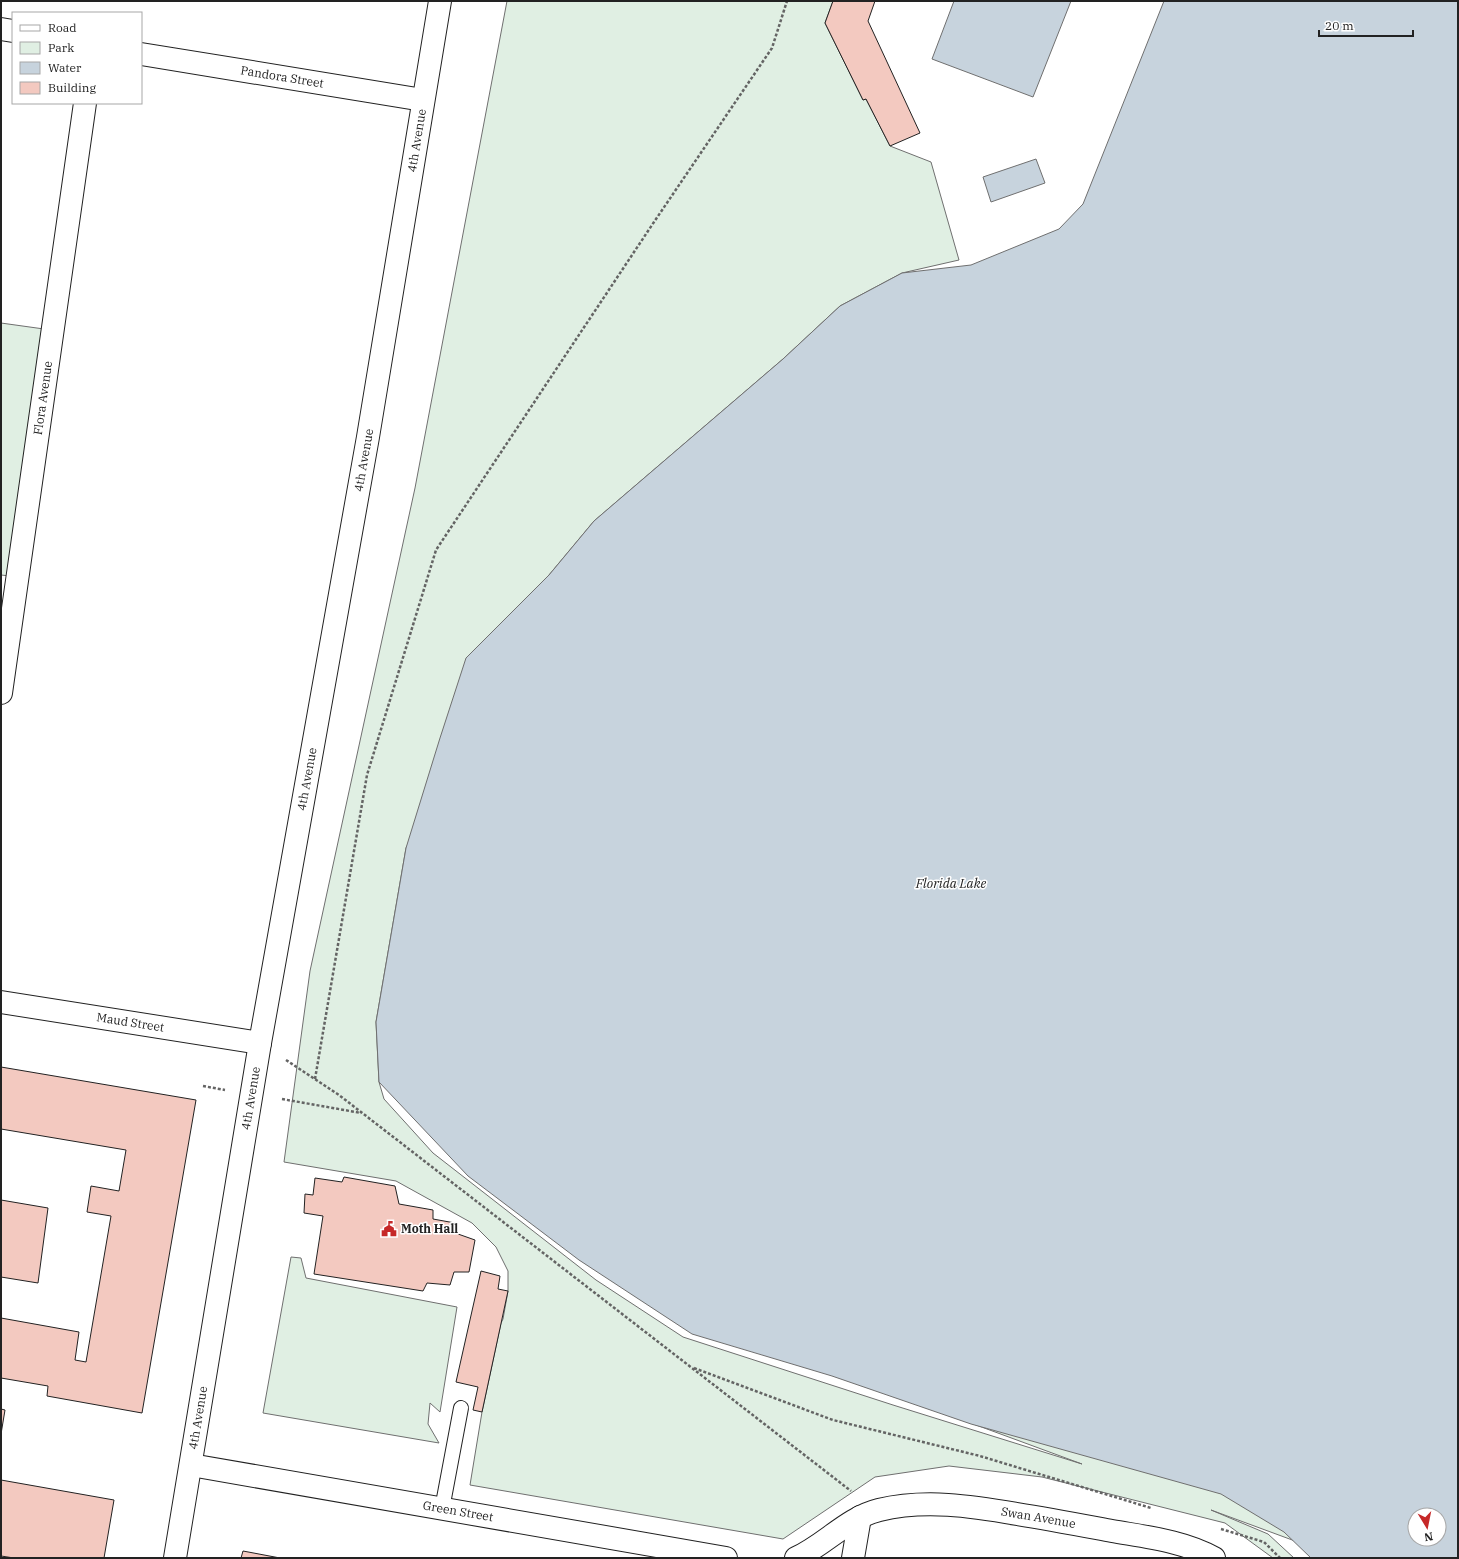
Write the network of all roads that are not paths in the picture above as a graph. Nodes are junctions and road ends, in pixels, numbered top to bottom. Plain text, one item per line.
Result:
1 (440, 1) edge
2 (1, 29) edge
3 (12, 31) edge
4 (142, 54) edge
5 (423, 100) junction
6 (85, 104) edge
7 (1, 693) edge
8 (1, 1002) edge
9 (260, 1042) junction
10 (461, 1408) dead end
11 (191, 1465) junction
12 (442, 1509) junction
13 (868, 1514) junction
14 (175, 1558) edge
15 (726, 1558) edge
16 (796, 1558) edge
17 (853, 1558) edge
18 (1214, 1558) edge

1 - 5 street, 4th Avenue
2 - 3 street
4 - 5 street, Pandora Street
5 - 9 street, 4th Avenue
6 - 7 street, Flora Avenue
8 - 9 street, Maud Street
9 - 11 street, 4th Avenue
10 - 12 lane
11 - 12 street, Green Street
11 - 14 street, 4th Avenue
12 - 15 street, Green Street
13 - 16 street
13 - 17 street
13 - 18 street, Swan Avenue

